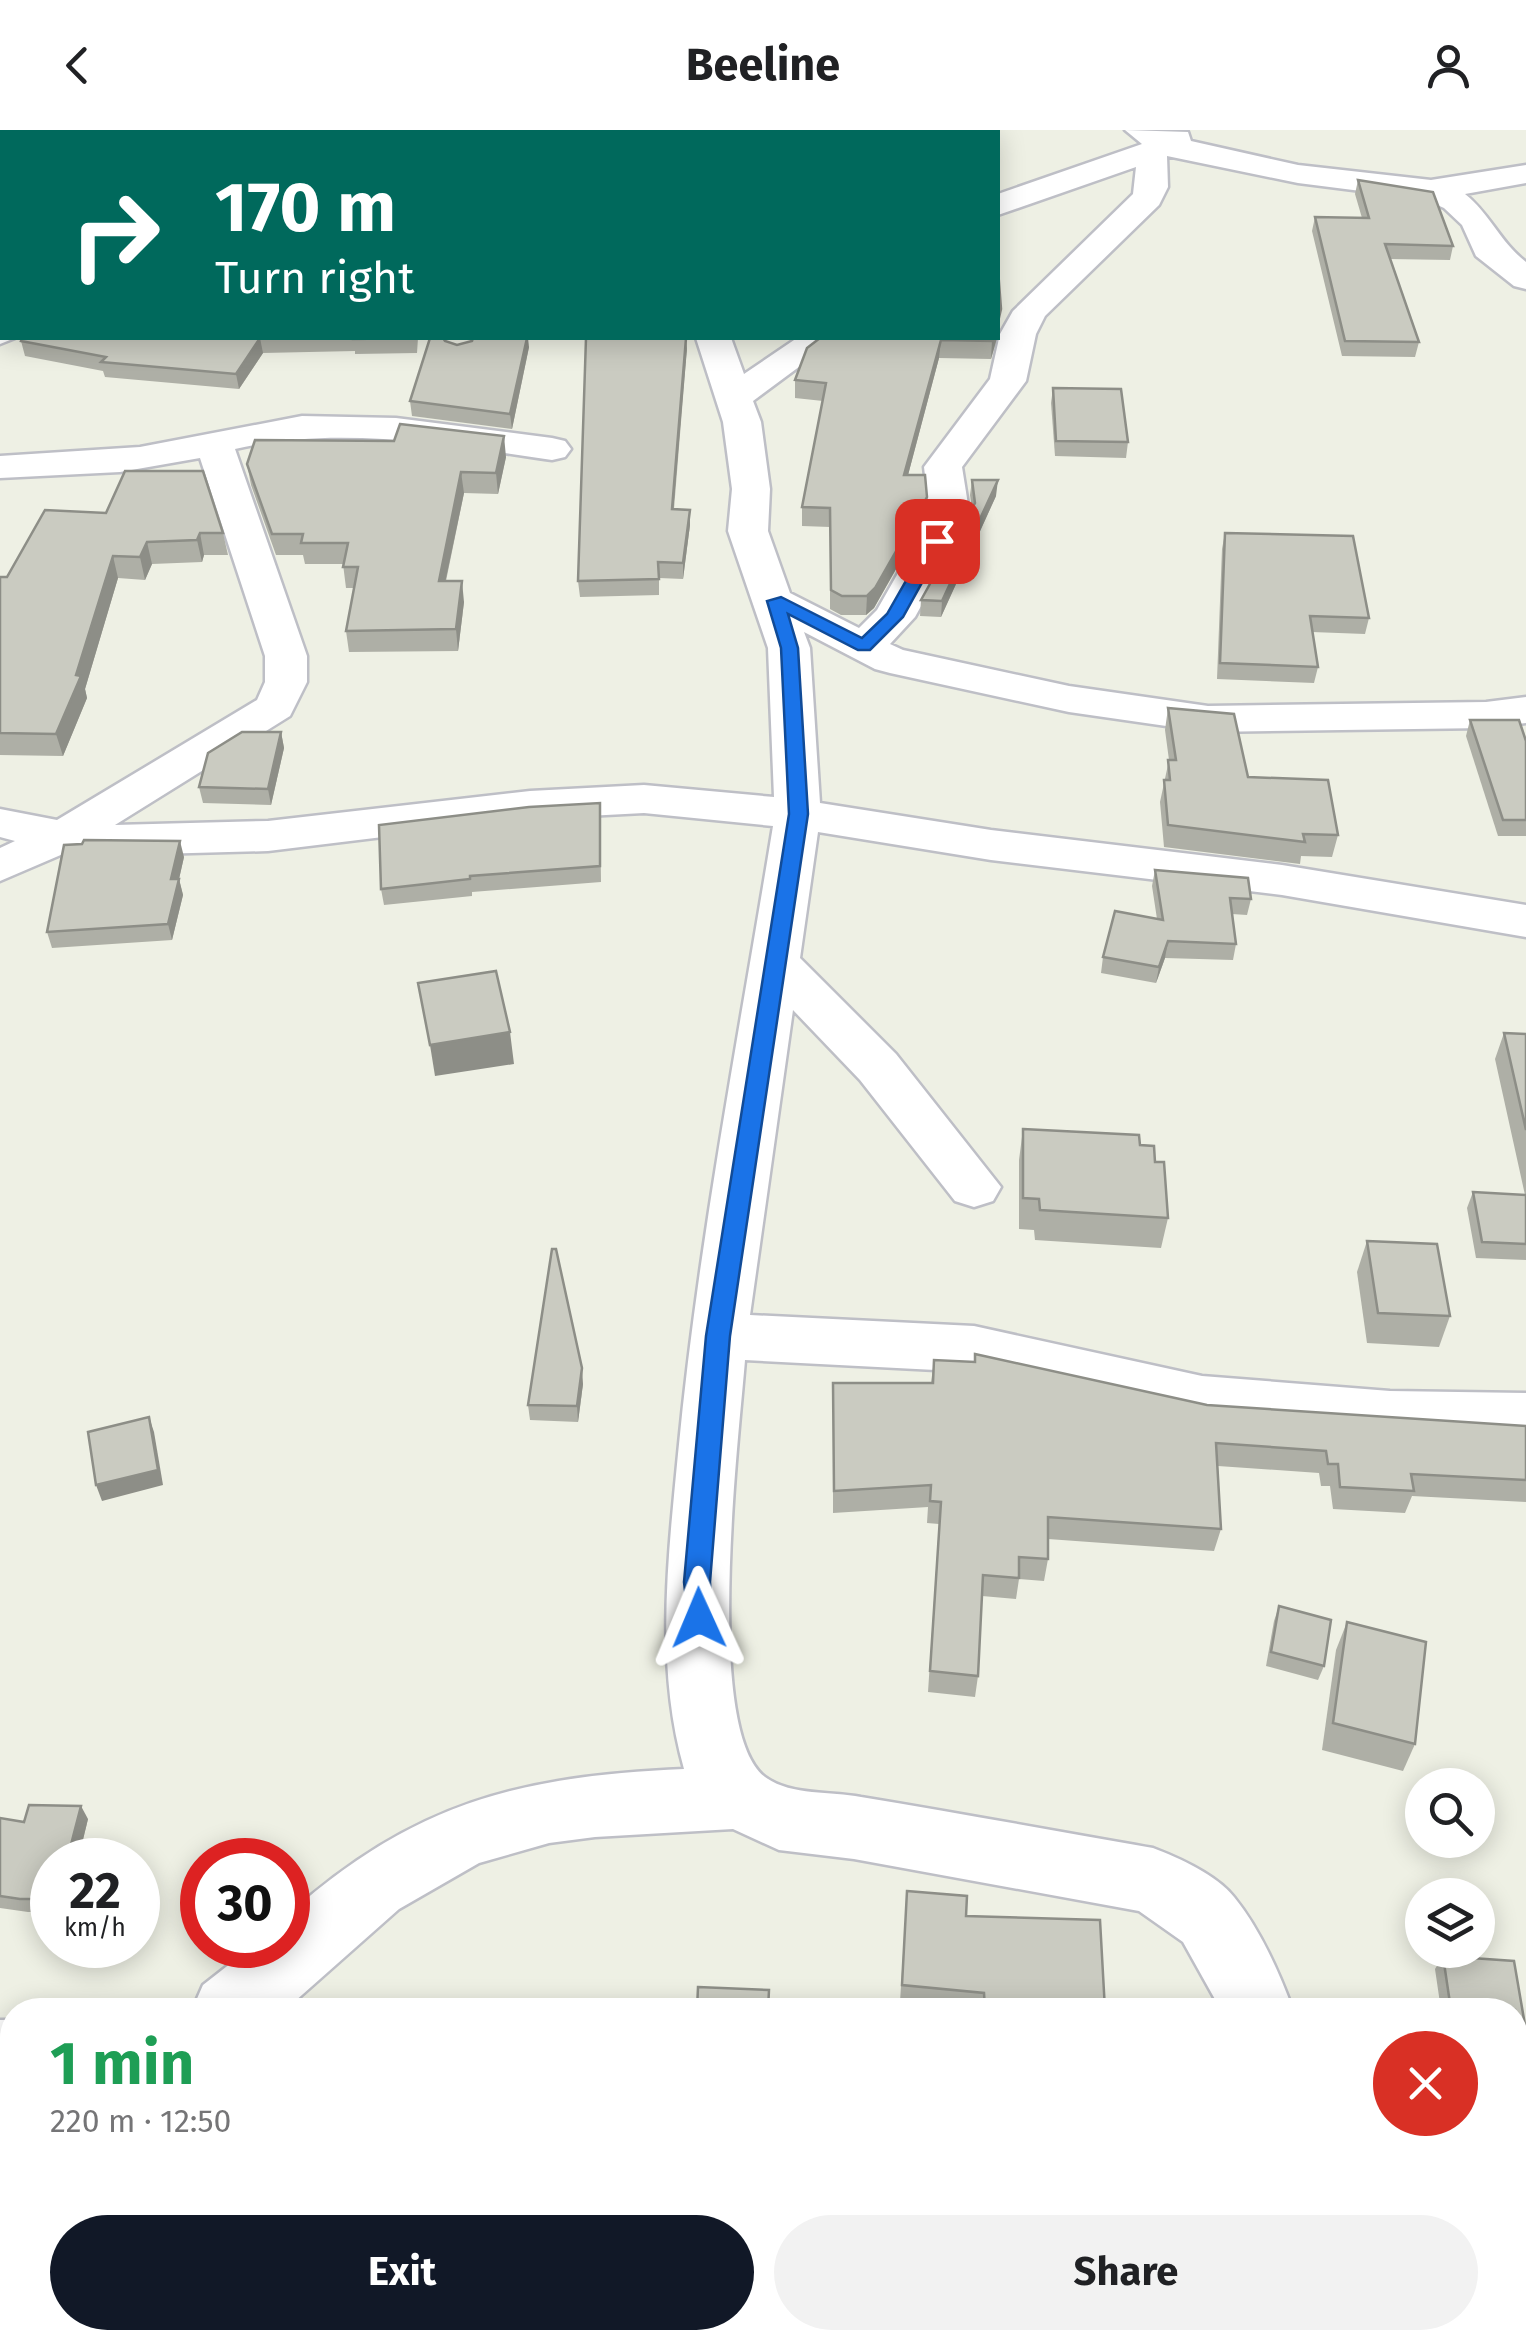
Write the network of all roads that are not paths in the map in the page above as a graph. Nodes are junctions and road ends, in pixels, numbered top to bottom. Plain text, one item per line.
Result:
1 (1162, 139) edge
2 (1526, 174) edge
3 (1431, 190) junction
4 (1000, 204) edge
5 (1526, 279) edge
6 (715, 340) edge
7 (817, 340) edge
8 (733, 398) junction
9 (213, 441) junction
10 (552, 449) dead end
11 (0, 467) edge
12 (775, 601) junction
13 (864, 646) junction
14 (1526, 710) edge
15 (798, 814) junction
16 (0, 823) edge
17 (64, 836) junction
18 (0, 866) edge
19 (1526, 921) edge
20 (776, 963) junction
21 (974, 1187) dead end
22 (718, 1336) junction
23 (1526, 1417) edge
24 (740, 1798) junction
25 (242, 1998) edge
26 (1253, 1998) edge

1 - 3 street
1 - 4 street
1 - 13 street
2 - 3 street
3 - 5 street
6 - 8 street
7 - 8 street
8 - 12 street
9 - 10 street
9 - 11 street
9 - 17 street
12 - 13 street
12 - 15 street
13 - 14 street
15 - 17 street
15 - 19 street
15 - 20 street
16 - 17 street
17 - 18 street
20 - 21 street
20 - 22 street
22 - 23 street
22 - 24 street
24 - 25 street
24 - 26 street

